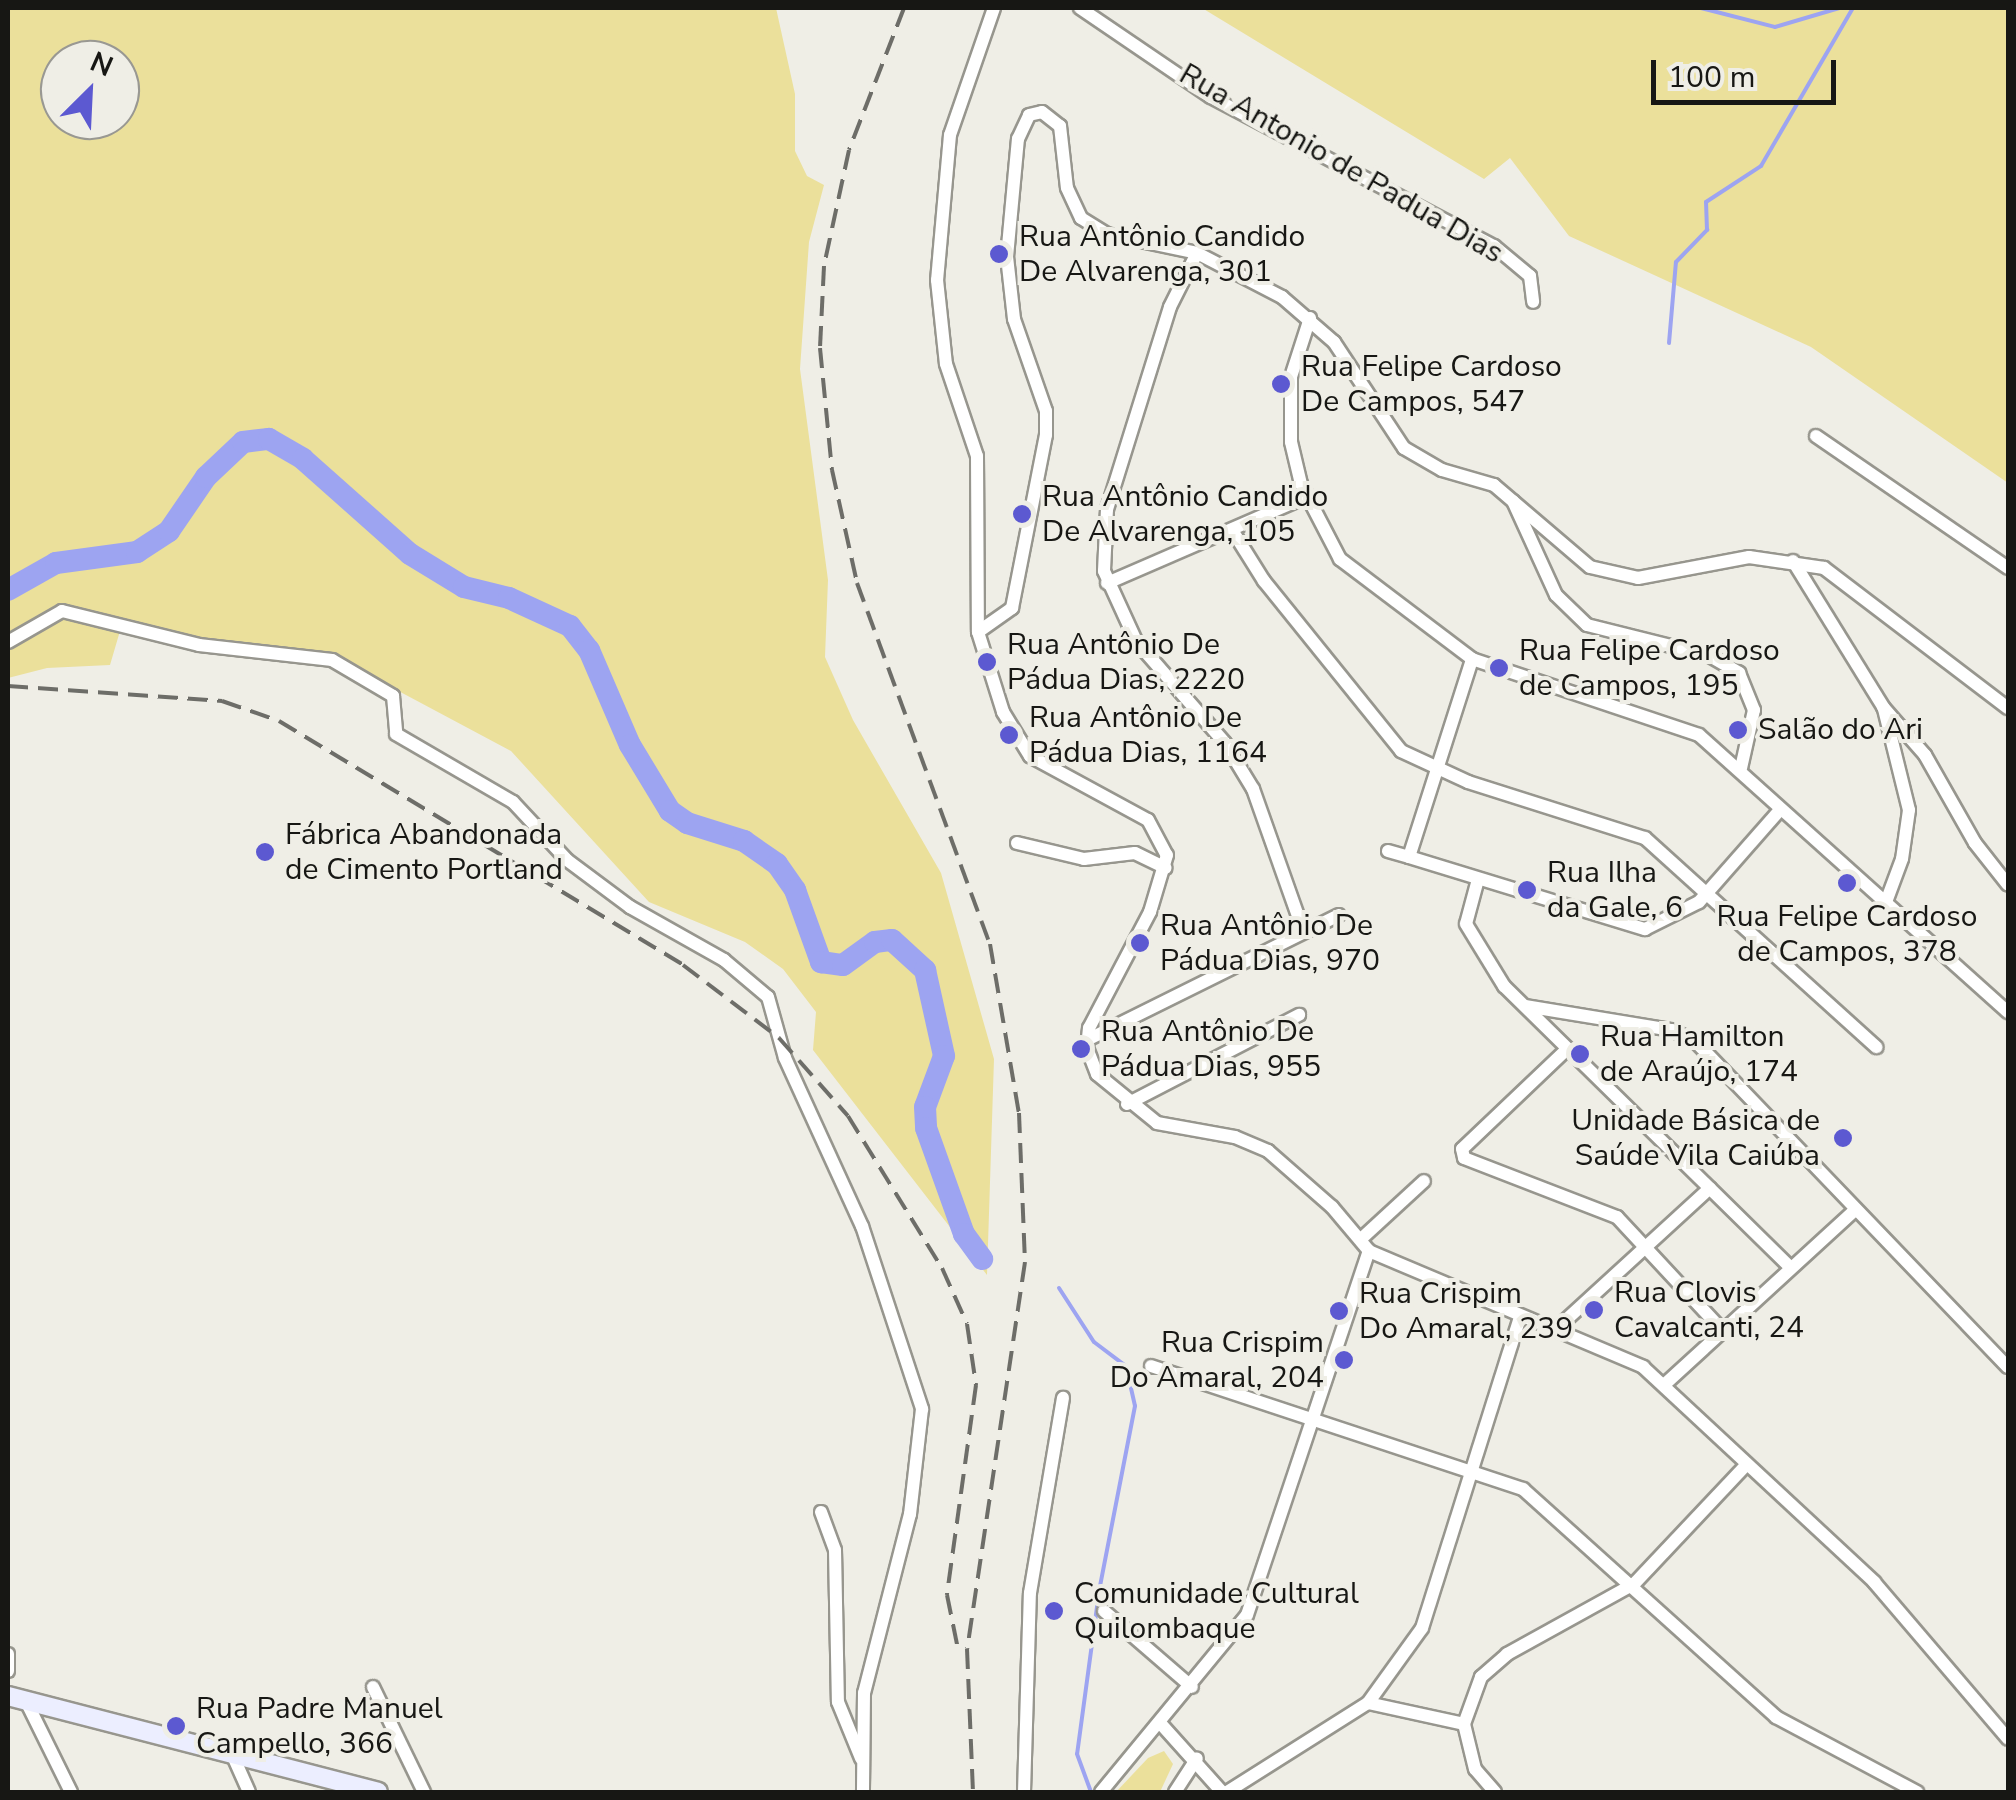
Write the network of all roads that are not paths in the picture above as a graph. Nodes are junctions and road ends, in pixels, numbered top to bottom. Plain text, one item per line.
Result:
1 (994, 8) edge
2 (1080, 8) edge
3 (1197, 253) junction
4 (1533, 302) dead end
5 (1310, 318) junction
6 (1816, 436) dead end
7 (1306, 497) junction
8 (1512, 498) junction
9 (1232, 530) junction
10 (1793, 561) junction
11 (2008, 568) edge
12 (1107, 584) junction
13 (978, 632) junction
14 (8, 642) edge
15 (1472, 659) junction
16 (1883, 707) junction
17 (2008, 708) edge
18 (1741, 768) junction
19 (1435, 770) junction
20 (1778, 812) junction
21 (1017, 843) dead end
22 (1388, 851) dead end
23 (1408, 858) junction
24 (1166, 868) junction
25 (1478, 884) junction
26 (2008, 885) edge
27 (1710, 892) junction
28 (1886, 902) junction
29 (1339, 915) dead end
30 (1303, 930) junction
31 (1525, 1006) junction
32 (2008, 1012) edge
33 (1300, 1015) dead end
34 (1087, 1040) junction
35 (1876, 1048) dead end
36 (1565, 1051) junction
37 (1127, 1104) junction
38 (1424, 1181) dead end
39 (1710, 1188) junction
40 (1856, 1208) junction
41 (1365, 1245) junction
42 (1646, 1245) junction
43 (1791, 1268) junction
44 (1520, 1317) junction
45 (1555, 1330) junction
46 (1722, 1330) junction
47 (1152, 1366) dead end
48 (2008, 1366) edge
49 (1664, 1385) junction
50 (1063, 1398) dead end
51 (1313, 1418) junction
52 (1746, 1464) junction
53 (1472, 1468) junction
54 (821, 1512) dead end
55 (1634, 1584) junction
56 (1104, 1611) dead end
57 (8, 1654) edge
58 (8, 1671) edge
59 (373, 1687) dead end
60 (1192, 1687) junction
61 (17, 1699) edge
62 (1368, 1703) junction
63 (1160, 1724) junction
64 (1464, 1724) junction
65 (2007, 1735) edge
66 (233, 1756) junction
67 (1197, 1758) junction
68 (862, 1761) junction
69 (1106, 1787) edge
70 (70, 1792) edge
71 (249, 1792) edge
72 (378, 1792) edge
73 (424, 1792) edge
74 (863, 1792) edge
75 (1024, 1792) edge
76 (1176, 1792) edge
77 (1225, 1792) edge
78 (1496, 1792) edge
79 (1917, 1792) edge

1 - 13 street
2 - 4 street, Rua Antonio de Padua Dias
3 - 5 street
3 - 12 street
3 - 13 street
5 - 7 street
5 - 8 street
6 - 11 street
7 - 9 street
7 - 15 street
8 - 10 street
8 - 18 street
9 - 12 street
9 - 19 street
10 - 16 street
10 - 17 street
12 - 30 street
13 - 24 street
14 - 68 street
15 - 18 street
15 - 19 street
16 - 26 street
16 - 28 street
18 - 20 street
19 - 23 street
19 - 27 street
20 - 27 street
20 - 28 street
21 - 24 street
22 - 23 street
23 - 25 street
24 - 34 street
25 - 27 street
25 - 31 street
27 - 35 street
28 - 32 street
29 - 30 street
30 - 34 street
31 - 36 street
31 - 40 street
33 - 37 street
34 - 37 street
36 - 39 street
36 - 42 street
37 - 41 street
38 - 41 street
39 - 42 street
39 - 43 street
40 - 43 street
40 - 48 street
41 - 44 street
41 - 51 street
42 - 45 street
42 - 46 street
43 - 46 street
44 - 45 street
44 - 53 street
45 - 49 street
46 - 49 street
47 - 51 street
49 - 52 street
50 - 75 street
51 - 53 street
51 - 60 street
52 - 55 street
52 - 65 street
53 - 55 street
53 - 62 street
54 - 68 street
55 - 64 street
55 - 79 street
56 - 60 street
57 - 58 street
59 - 73 street
60 - 63 street
61 - 66 main road
61 - 70 street
62 - 64 street
62 - 77 street
63 - 67 street
63 - 69 street
64 - 78 street
66 - 71 street
66 - 72 main road
67 - 76 street
67 - 77 street
68 - 74 street

